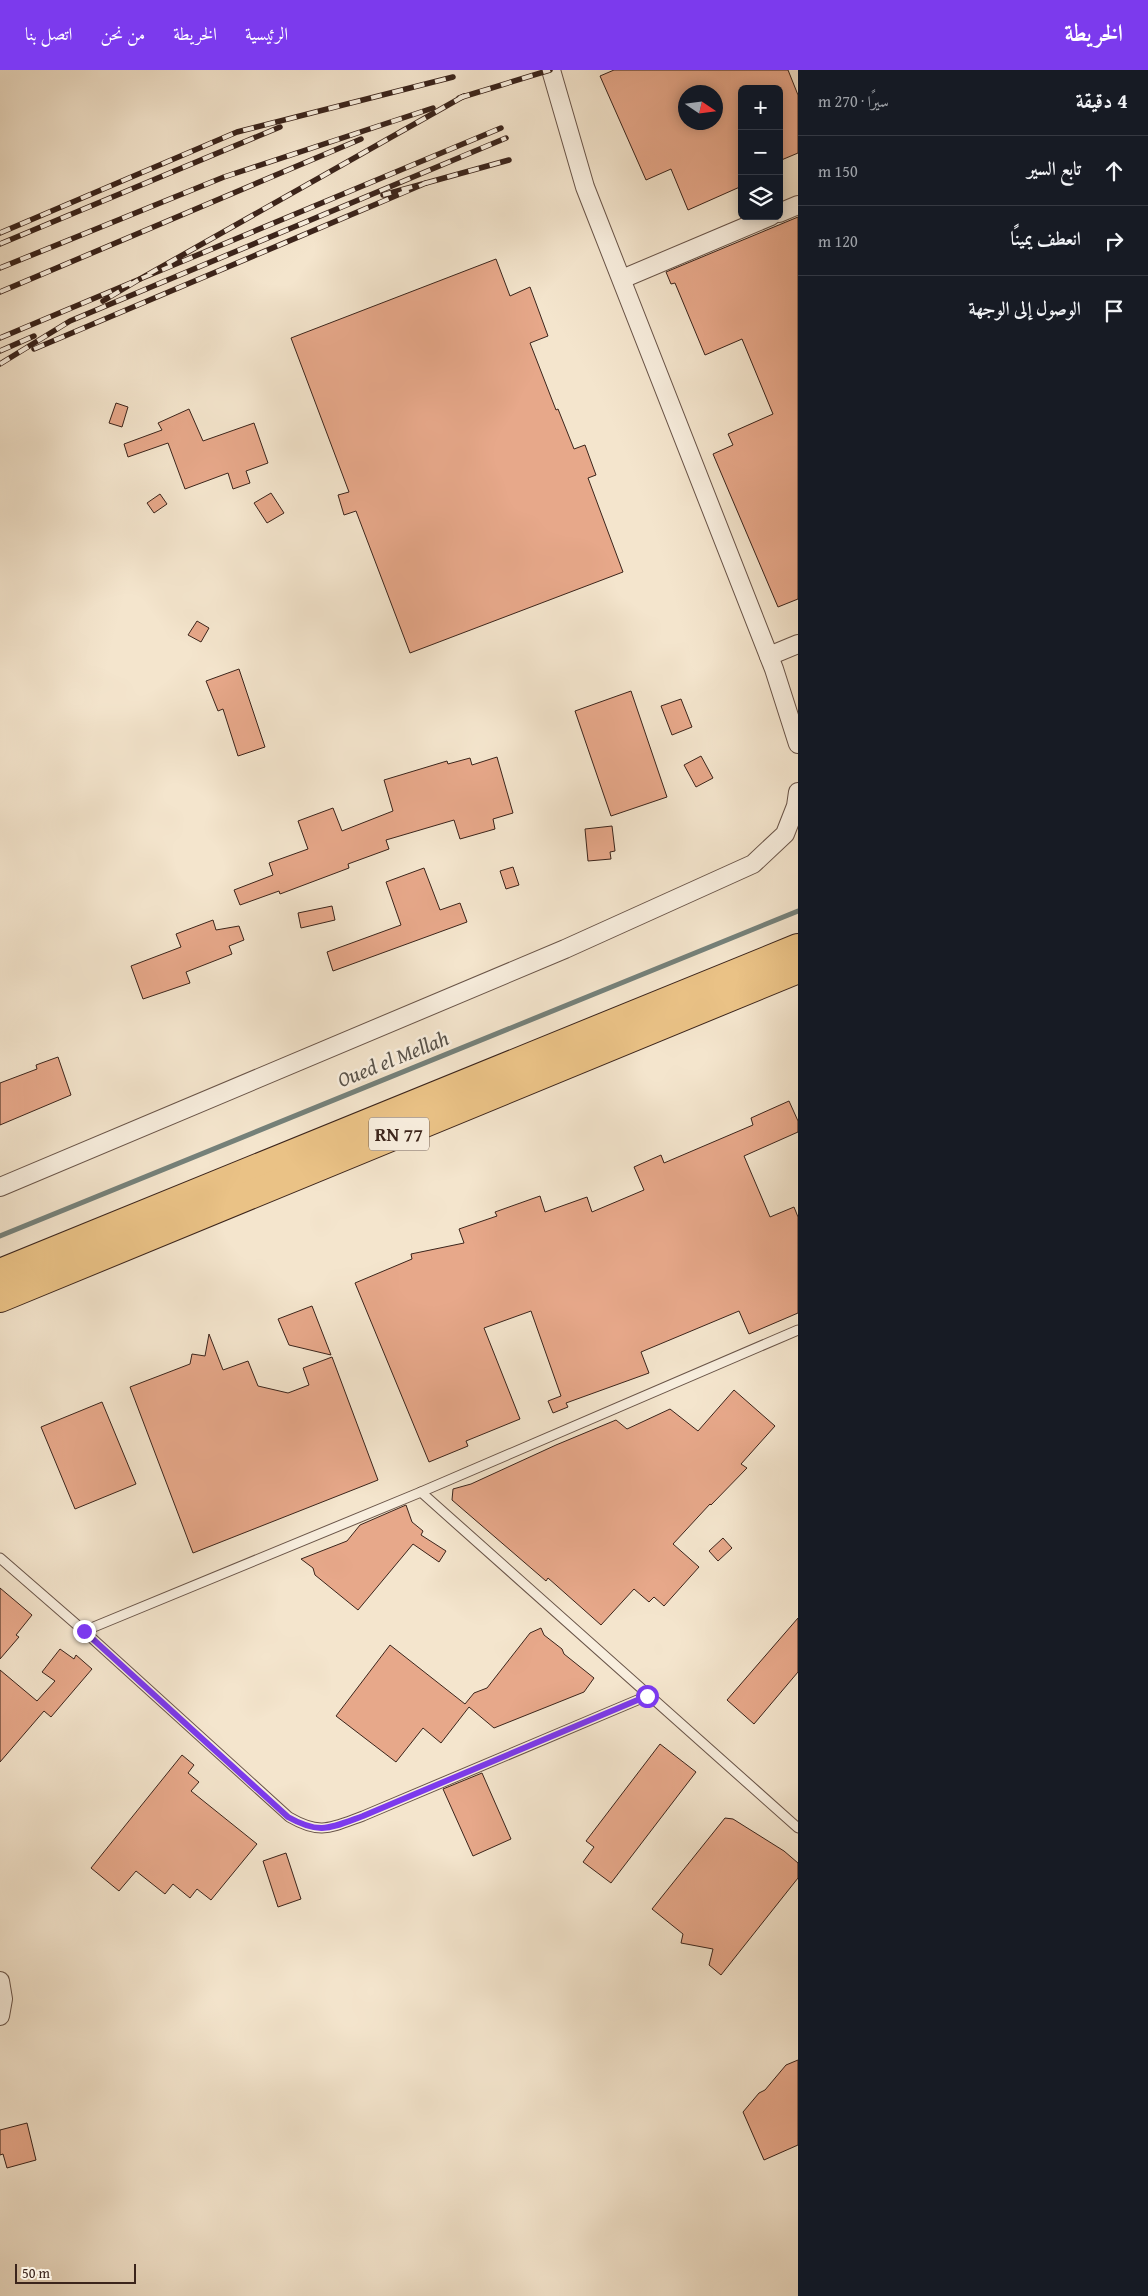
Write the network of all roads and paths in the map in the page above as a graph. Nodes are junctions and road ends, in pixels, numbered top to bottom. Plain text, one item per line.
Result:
1 (551, 70) edge
2 (798, 205) edge
3 (783, 211) edge
4 (762, 220) edge
5 (622, 279) junction
6 (798, 644) edge
7 (769, 656) junction
8 (798, 744) edge
9 (798, 792) edge
10 (798, 948) edge
11 (788, 977) edge
12 (0, 1188) edge
13 (0, 1274) edge
14 (0, 1298) edge
15 (798, 1330) edge
16 (421, 1492) junction
17 (0, 1558) edge
18 (84, 1631) junction
19 (647, 1696) junction
20 (798, 1828) edge
21 (0, 1981) edge
22 (0, 2016) edge

1 - 5 street
2 - 3 street
4 - 5 street
5 - 7 street
6 - 7 street
7 - 8 street
9 - 12 street
10 - 13 main road, RN 77
11 - 14 main road, RN 77
15 - 16 lane
16 - 18 lane
16 - 19 lane
17 - 18 lane
18 - 19 lane
19 - 20 lane
21 - 22 street

